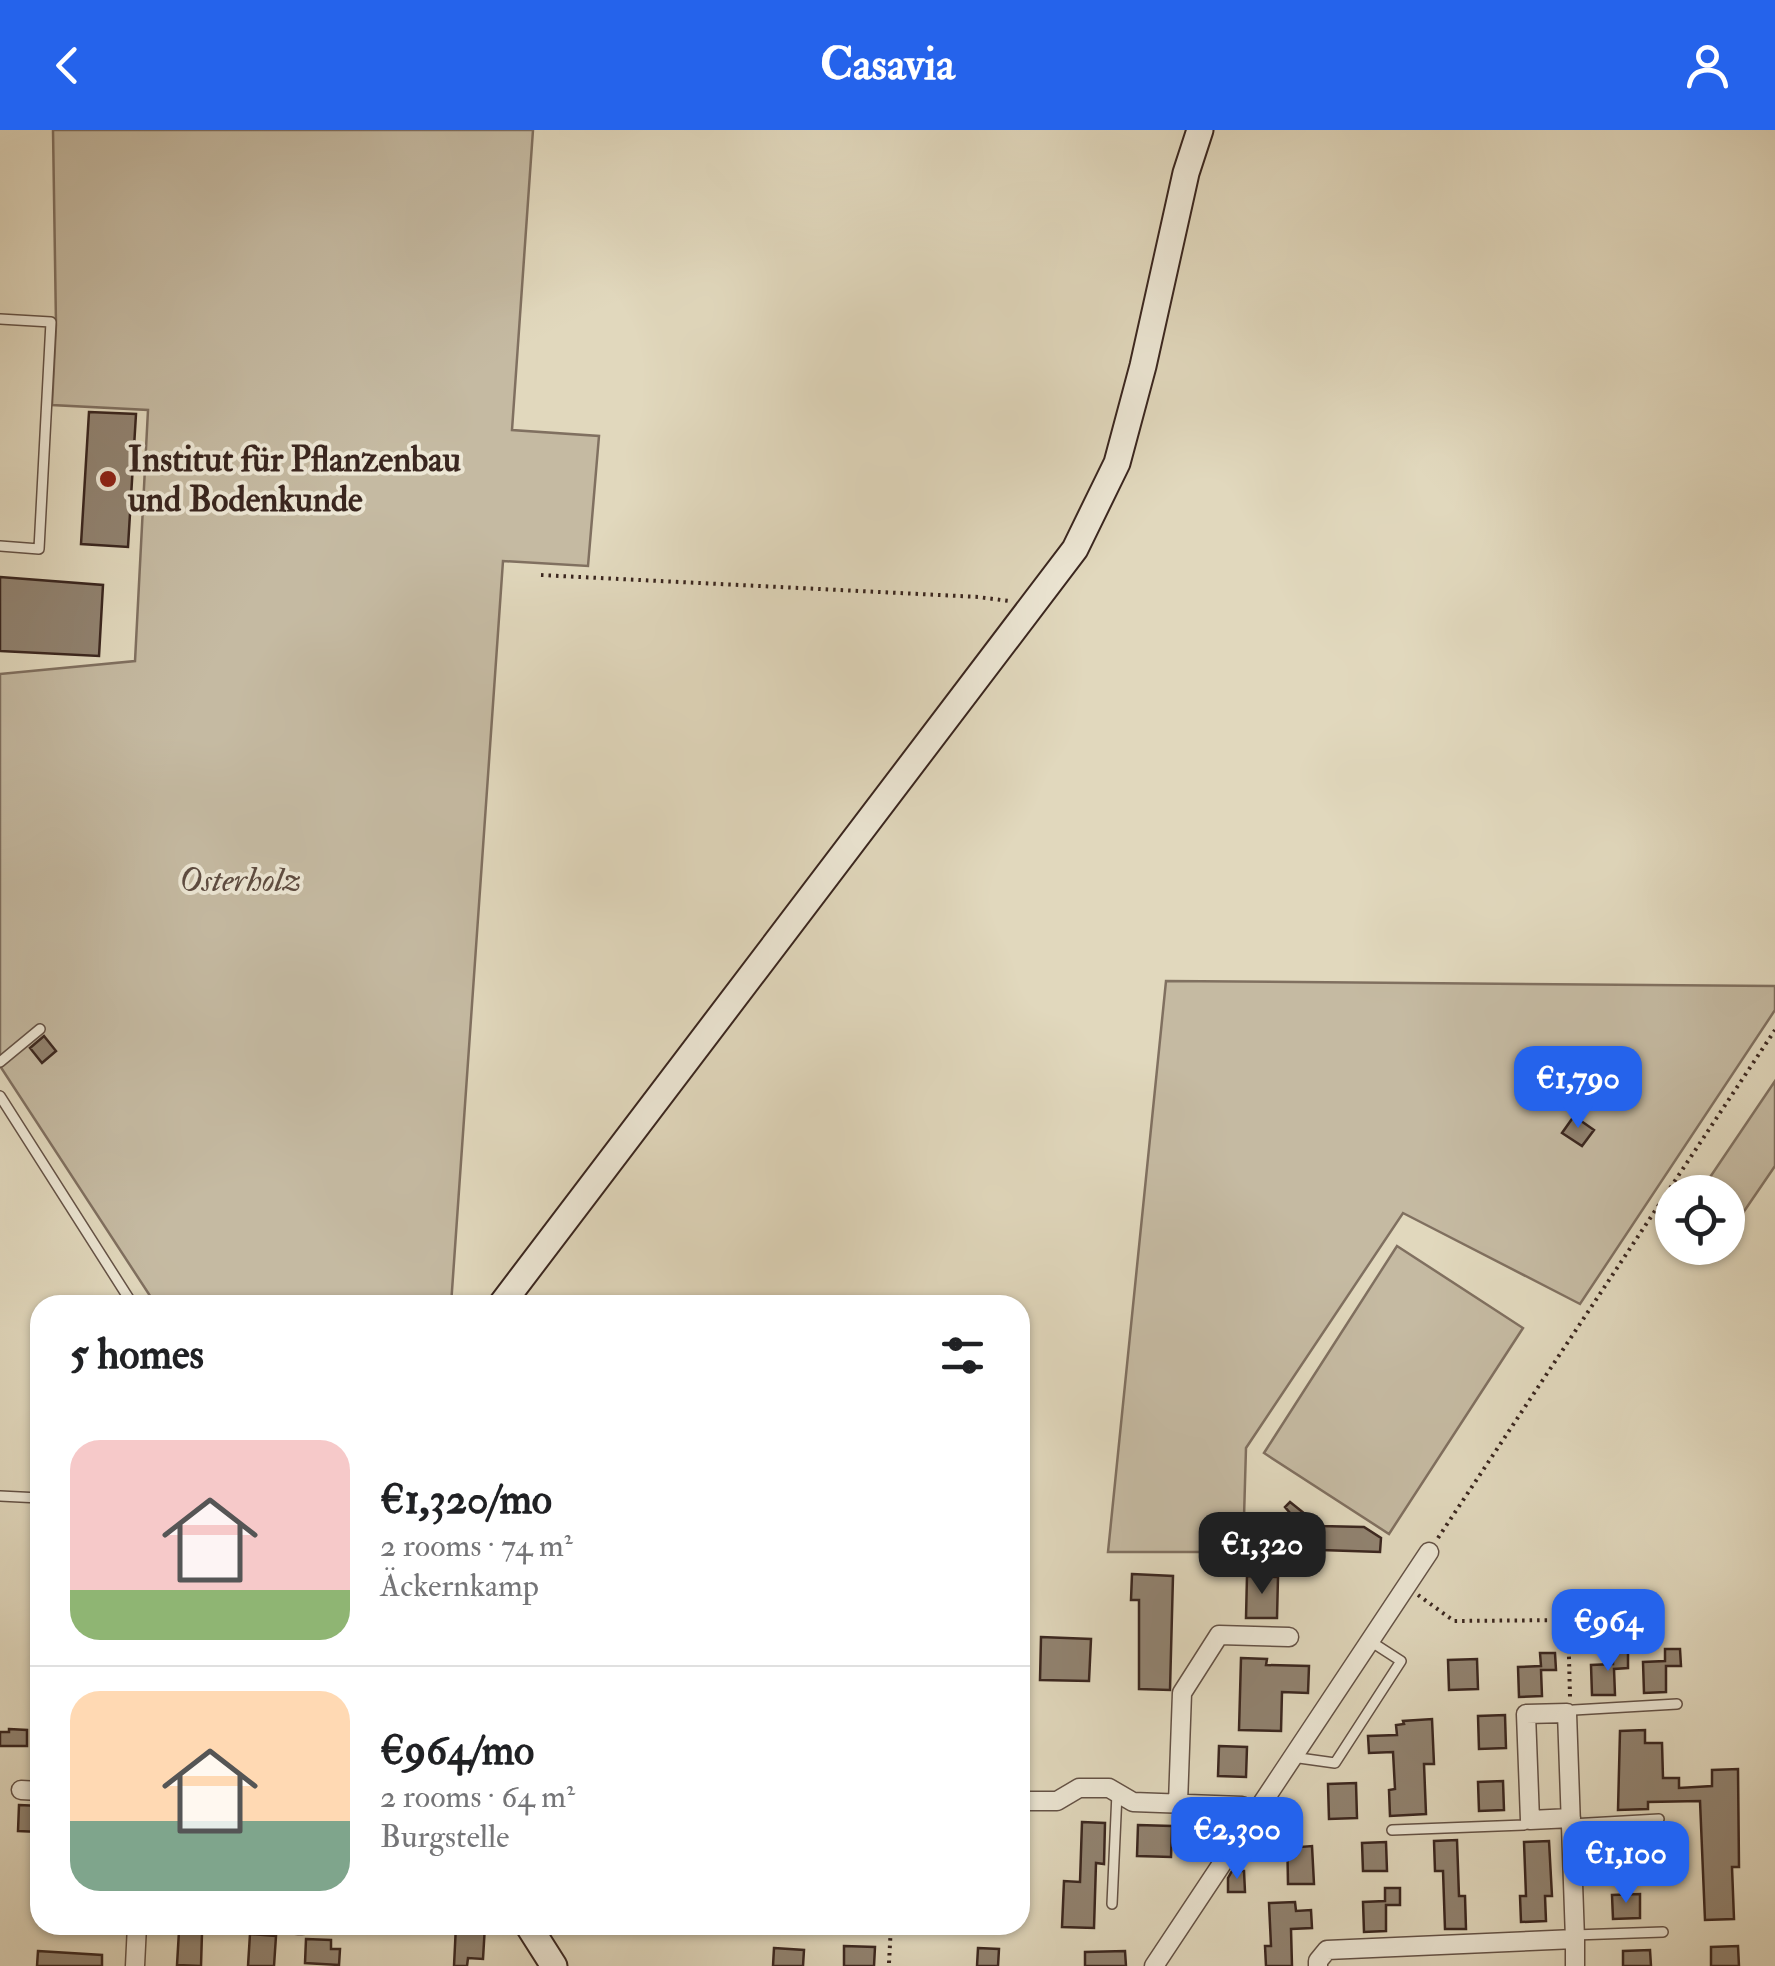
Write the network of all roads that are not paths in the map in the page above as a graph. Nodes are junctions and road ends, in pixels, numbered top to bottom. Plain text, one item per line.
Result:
1 (1200, 130) edge
2 (0, 319) edge
3 (0, 546) edge
4 (40, 1029) dead end
5 (0, 1062) edge
6 (0, 1096) edge
7 (127, 1295) edge
8 (509, 1295) edge
9 (0, 1496) edge
10 (30, 1498) edge
11 (1429, 1552) road end
12 (1289, 1637) dead end
13 (1370, 1641) junction
14 (1676, 1704) dead end
15 (1567, 1713) junction
16 (1292, 1757) junction
17 (1117, 1793) junction
18 (1030, 1800) edge
19 (1178, 1803) junction
20 (1242, 1806) dead end
21 (1659, 1819) dead end
22 (1530, 1820) junction
23 (1571, 1821) junction
24 (1392, 1830) dead end
25 (1112, 1904) dead end
26 (1664, 1932) dead end
27 (137, 1935) edge
28 (534, 1935) edge
29 (1575, 1937) junction
30 (1394, 1957) edge
31 (135, 1966) edge
32 (554, 1966) edge
33 (1154, 1966) edge
34 (1318, 1966) edge
35 (1575, 1966) edge

1 - 8 main road
2 - 3 lane
4 - 5 lane
6 - 7 lane
9 - 10 lane
11 - 13 street
12 - 19 street
13 - 16 street
13 - 16 lane
14 - 15 lane
15 - 22 street
15 - 23 street
16 - 33 street
17 - 18 street
17 - 19 street
17 - 25 lane
19 - 20 street
21 - 23 lane
22 - 23 street
22 - 24 lane
23 - 29 street
26 - 29 lane
27 - 31 street
28 - 32 main road
29 - 30 street
29 - 35 street
30 - 34 street

